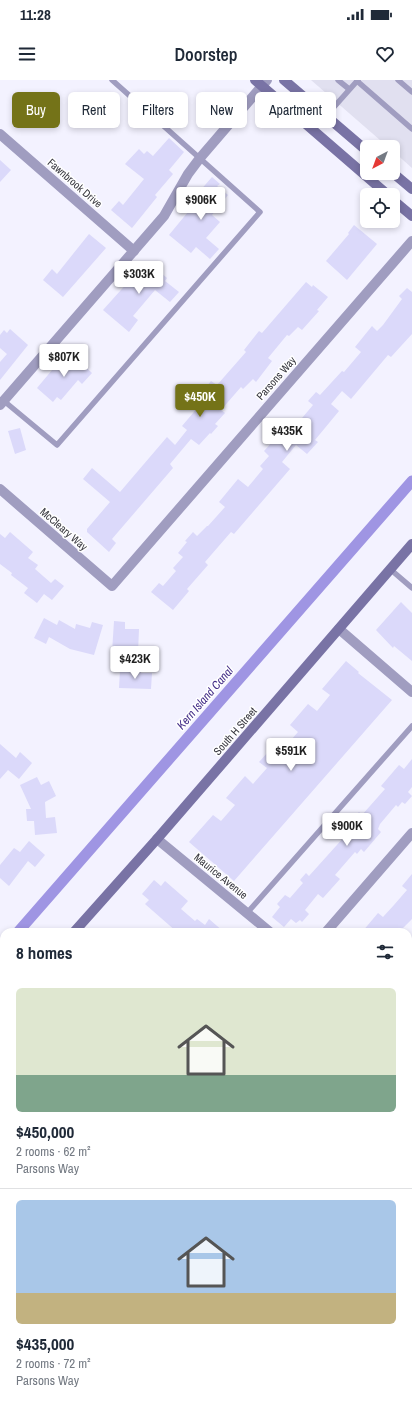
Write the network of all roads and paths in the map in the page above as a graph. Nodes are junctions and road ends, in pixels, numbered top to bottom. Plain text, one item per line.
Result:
1 (112, 80) edge
2 (284, 80) edge
3 (338, 80) edge
4 (398, 80) edge
5 (357, 81) edge
6 (261, 82) edge
7 (349, 90) junction
8 (298, 92) edge
9 (412, 92) edge
10 (336, 105) edge
11 (336, 125) edge
12 (412, 129) edge
13 (0, 134) edge
14 (360, 145) edge
15 (200, 158) junction
16 (400, 179) edge
17 (380, 188) edge
18 (412, 189) edge
19 (400, 206) edge
20 (412, 216) edge
21 (412, 241) edge
22 (134, 251) junction
23 (2, 403) edge
24 (0, 489) edge
25 (412, 544) edge
26 (390, 569) junction
27 (112, 586) joint
28 (412, 588) edge
29 (339, 629) junction
30 (412, 692) edge
31 (412, 726) edge
32 (412, 833) edge
33 (157, 839) junction
34 (247, 913) junction
35 (78, 928) edge
36 (265, 928) edge
37 (329, 928) edge

1 - 15 lane
2 - 8 street
3 - 7 lane
4 - 9 lane
5 - 7 lane
5 - 12 lane
6 - 15 street
6 - 17 street
7 - 10 lane
11 - 14 street
13 - 22 street, Fawnbrook Drive
15 - 22 street
15 - 23 lane
16 - 18 street
19 - 20 street
21 - 27 street, Parsons Way
22 - 23 street
24 - 27 street, McCleary Way
25 - 26 street, South H Street
26 - 28 lane
26 - 29 street, South H Street
29 - 30 street
29 - 33 street, South H Street
31 - 34 lane
32 - 37 street
33 - 34 street, Maurice Avenue
33 - 35 street, South H Street
34 - 36 street, Maurice Avenue

